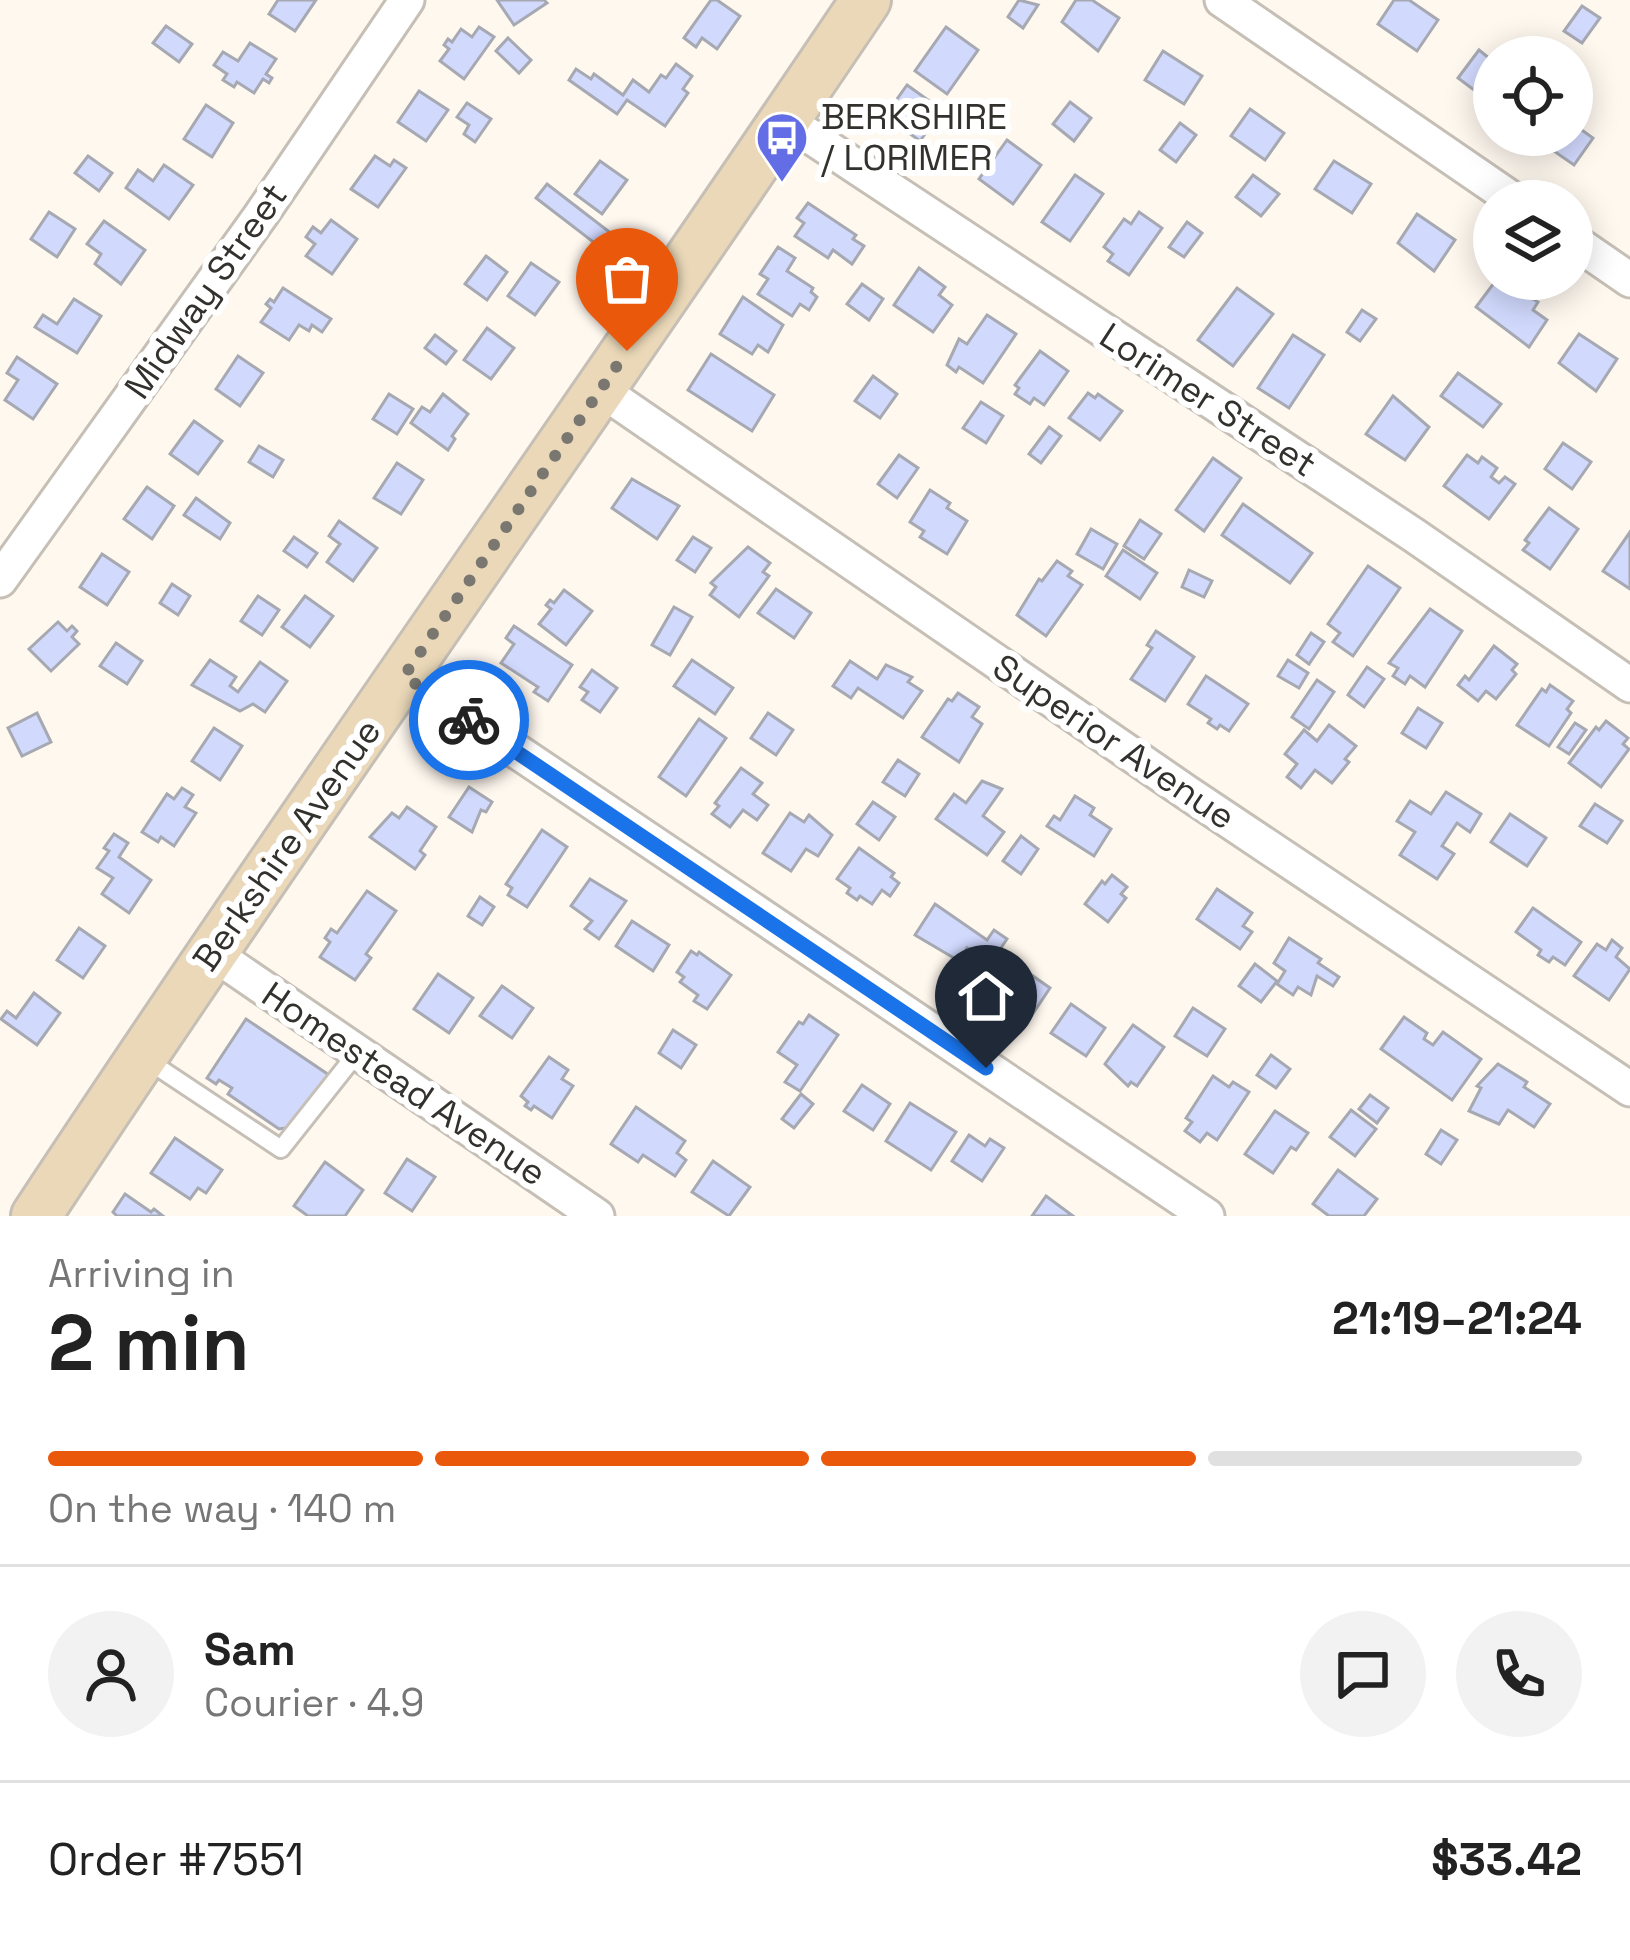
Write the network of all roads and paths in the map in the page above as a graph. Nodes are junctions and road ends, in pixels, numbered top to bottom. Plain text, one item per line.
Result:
1 (407, 0) edge
2 (1222, 0) edge
3 (855, 4) edge
4 (784, 118) junction
5 (1484, 180) edge
6 (1593, 254) edge
7 (1630, 280) edge
8 (601, 390) junction
9 (0, 580) edge
10 (404, 676) junction
11 (1630, 685) edge
12 (211, 952) junction
13 (357, 1053) junction
14 (142, 1056) junction
15 (1630, 1090) edge
16 (36, 1216) edge
17 (597, 1216) edge
18 (1207, 1216) edge

1 - 9 street, Midway Street
2 - 5 street
3 - 4 main road, Berkshire Avenue
4 - 8 main road, Berkshire Avenue
4 - 11 street, Lorimer Street
6 - 7 street
8 - 10 main road, Berkshire Avenue
8 - 15 street, Superior Avenue
10 - 12 main road, Berkshire Avenue
10 - 18 street
12 - 13 street, Homestead Avenue
12 - 14 main road, Berkshire Avenue
13 - 14 lane
13 - 17 street, Homestead Avenue
14 - 16 main road, Berkshire Avenue

